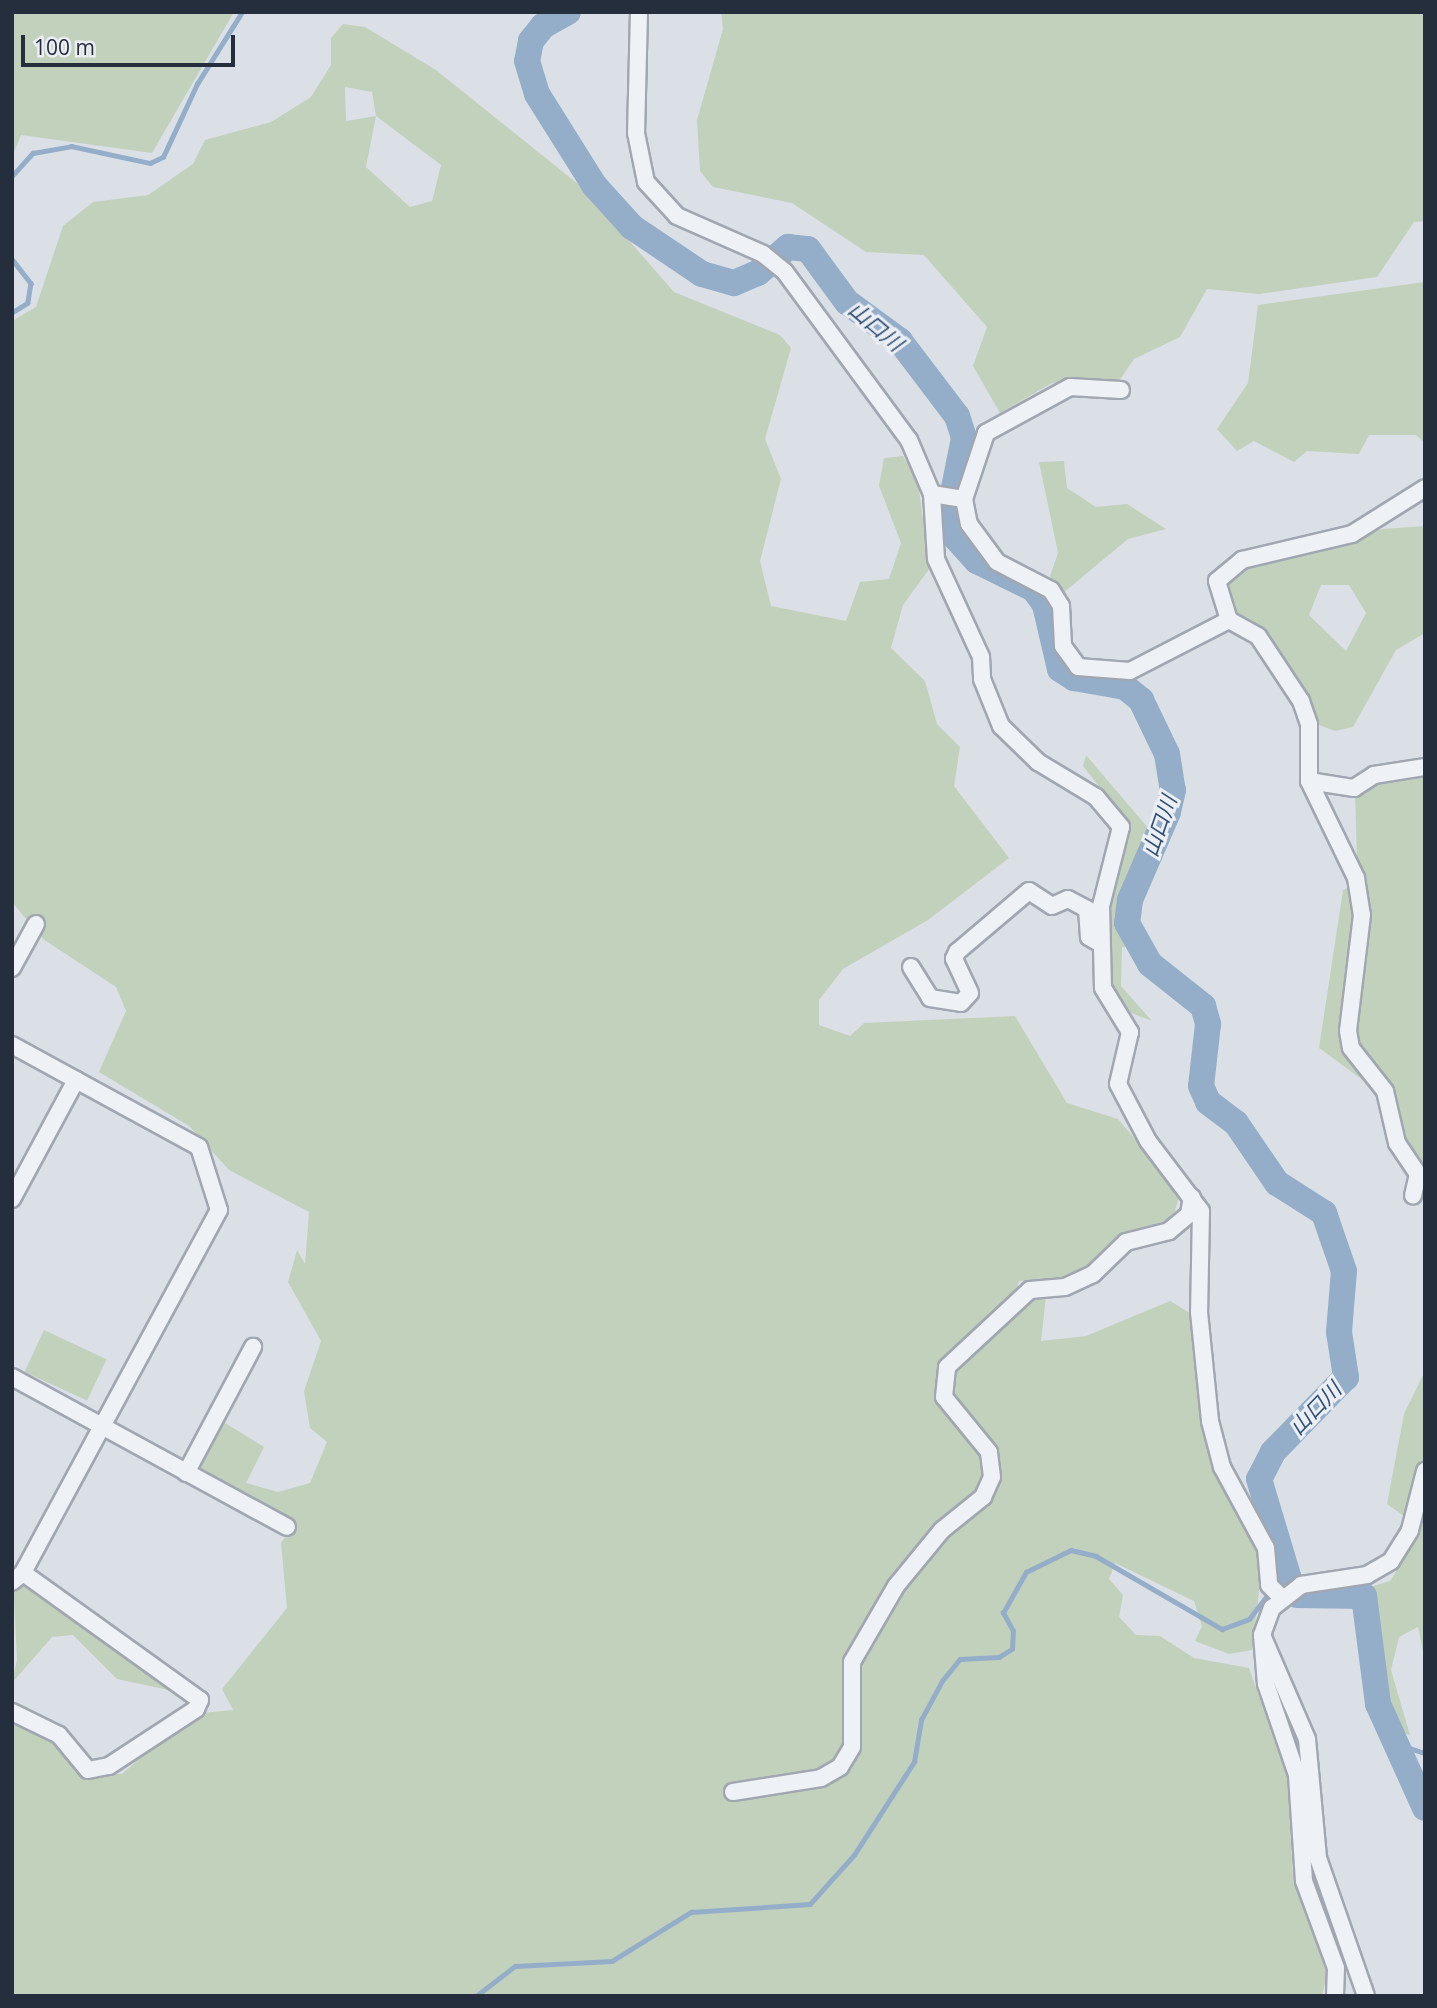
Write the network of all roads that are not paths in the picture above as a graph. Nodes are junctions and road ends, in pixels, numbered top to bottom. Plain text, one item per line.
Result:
1 (639, 12) edge
2 (1121, 390) dead end
3 (1425, 488) edge
4 (932, 494) junction
5 (964, 499) junction
6 (1229, 620) junction
7 (1425, 767) edge
8 (1309, 781) junction
9 (36, 924) dead end
10 (1101, 944) junction
11 (911, 967) dead end
12 (12, 968) edge
13 (12, 1045) edge
14 (76, 1080) junction
15 (1413, 1195) dead end
16 (1192, 1197) junction
17 (12, 1199) edge
18 (253, 1347) dead end
19 (12, 1377) edge
20 (103, 1425) junction
21 (1425, 1471) edge
22 (186, 1473) junction
23 (287, 1528) dead end
24 (18, 1578) edge
25 (1275, 1591) junction
26 (1262, 1635) junction
27 (12, 1712) edge
28 (733, 1792) dead end
29 (1335, 1996) edge
30 (1366, 1996) edge

1 - 4 street
2 - 5 street
3 - 6 street
4 - 5 street
4 - 10 street
5 - 6 street
6 - 8 street
7 - 8 street
8 - 15 street
9 - 12 street
10 - 11 street
10 - 16 street
13 - 14 street
14 - 17 street
14 - 20 street
16 - 25 street
16 - 28 street
18 - 22 street
19 - 20 street
20 - 22 street
20 - 24 street
21 - 25 street
22 - 23 street
24 - 27 street
25 - 26 street
26 - 29 street
26 - 30 street

